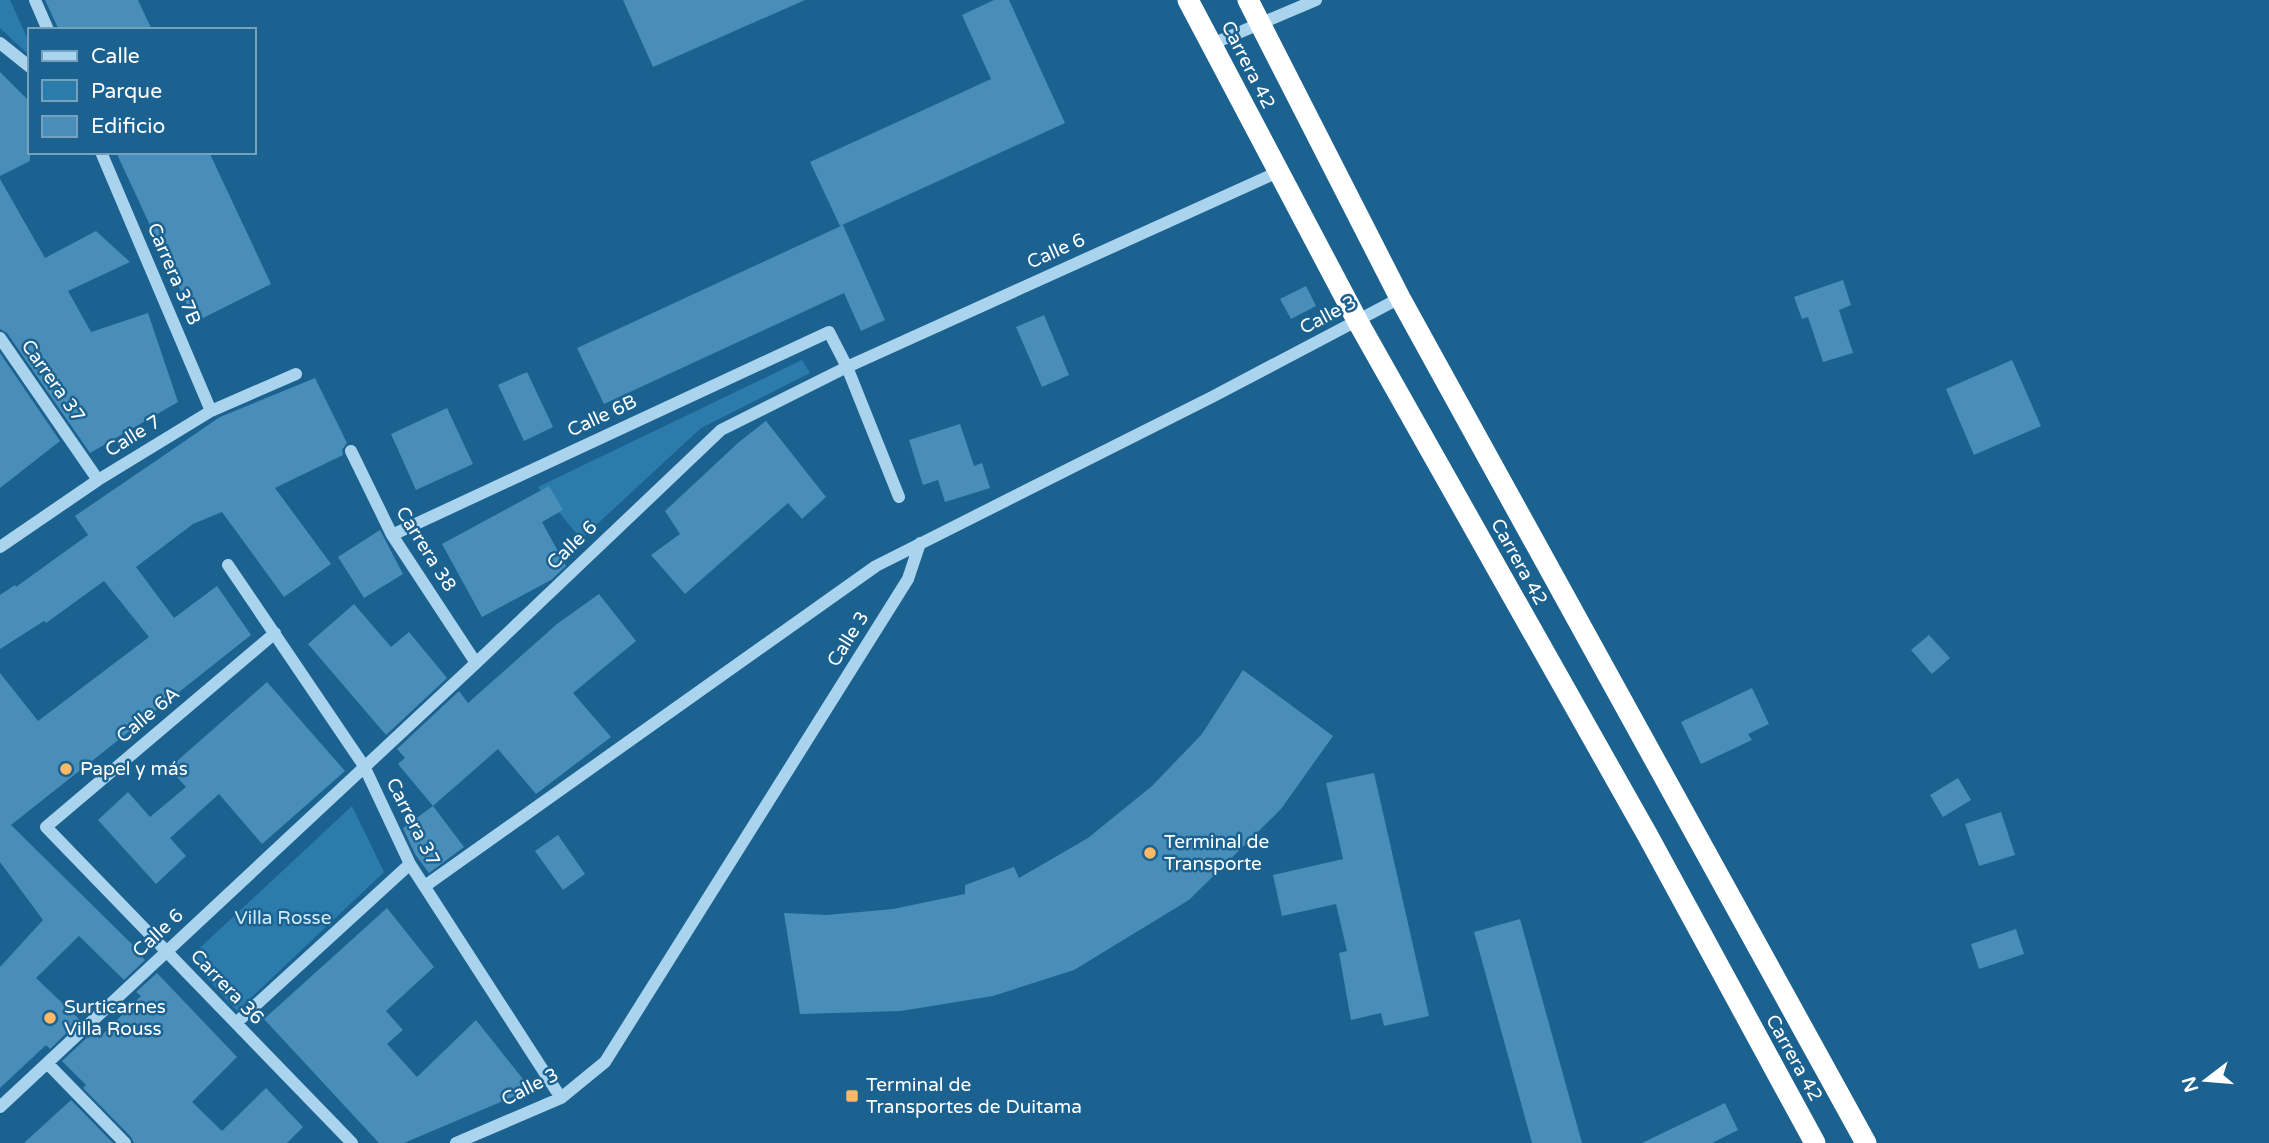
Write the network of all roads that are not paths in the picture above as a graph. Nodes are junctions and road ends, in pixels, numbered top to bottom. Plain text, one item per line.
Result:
1 (35, 0) edge
2 (1188, 0) edge
3 (1248, 0) edge
4 (1316, 0) edge
5 (1261, 23) junction
6 (47, 28) edge
7 (0, 43) edge
8 (1212, 44) junction
9 (28, 65) edge
10 (102, 154) edge
11 (1278, 172) junction
12 (1400, 298) junction
13 (1357, 321) junction
14 (0, 338) edge
15 (847, 367) junction
16 (296, 374) dead end
17 (211, 411) junction
18 (351, 452) dead end
19 (98, 481) junction
20 (899, 497) dead end
21 (392, 536) junction
22 (920, 543) junction
23 (0, 547) edge
24 (228, 565) dead end
25 (275, 633) junction
26 (476, 663) junction
27 (364, 766) junction
28 (46, 827) joint
29 (410, 863) junction
30 (425, 886) junction
31 (166, 951) junction
32 (236, 1023) junction
33 (47, 1063) junction
34 (561, 1098) junction
35 (0, 1107) edge
36 (125, 1143) edge
37 (352, 1143) edge
38 (456, 1143) edge
39 (1815, 1143) edge
40 (1867, 1143) edge

1 - 6 street
2 - 8 highway, Carrera 42
3 - 5 highway, Carrera 42
4 - 5 street
5 - 8 street
5 - 12 highway, Carrera 42
7 - 9 street
8 - 11 highway, Carrera 42
10 - 17 street, Carrera 37B
11 - 13 highway, Carrera 42
11 - 15 street, Calle 6
12 - 13 street, Calle 3
12 - 40 highway, Carrera 42
13 - 22 street, Calle 3
13 - 39 highway, Carrera 42
14 - 19 street, Carrera 37
15 - 20 street
15 - 21 street, Calle 6B
15 - 26 street, Calle 6
16 - 17 street, Calle 7
17 - 19 street, Calle 7
18 - 21 street, Carrera 38
19 - 23 street, Calle 7
21 - 26 street, Carrera 38
22 - 30 street
22 - 34 street, Calle 3
24 - 25 street, Carrera 37
25 - 27 street, Carrera 37
25 - 28 street, Calle 6A
26 - 27 street, Calle 6
27 - 29 street, Carrera 37
27 - 31 street, Calle 6
28 - 31 street, Carrera 36
29 - 30 street, Carrera 37
29 - 32 street
30 - 34 street, Carrera 37
31 - 32 street, Carrera 36
31 - 33 street, Calle 6
32 - 37 street, Carrera 36
33 - 35 street, Calle 6
33 - 36 street
34 - 38 street, Calle 3

